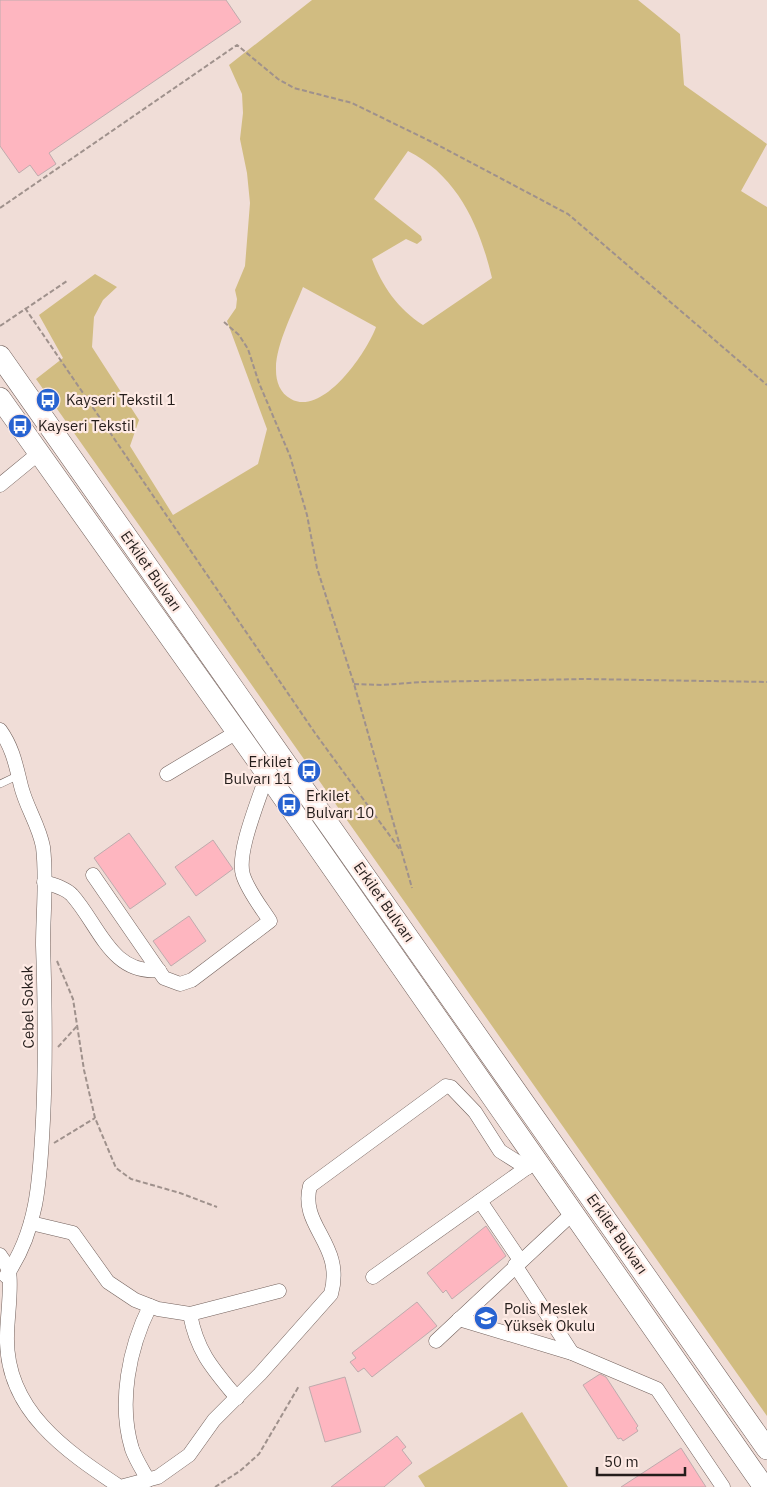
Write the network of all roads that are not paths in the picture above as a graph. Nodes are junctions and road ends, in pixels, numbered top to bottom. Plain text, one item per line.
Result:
1 (0, 356) edge
2 (0, 398) edge
3 (39, 453) junction
4 (0, 485) edge
5 (0, 730) edge
6 (237, 732) junction
7 (167, 774) dead end
8 (268, 774) junction
9 (19, 775) junction
10 (0, 784) edge
11 (93, 875) dead end
12 (44, 882) junction
13 (159, 970) junction
14 (532, 1164) junction
15 (480, 1202) junction
16 (573, 1213) junction
17 (32, 1223) junction
18 (0, 1255) edge
19 (518, 1263) junction
20 (9, 1271) junction
21 (374, 1277) dead end
22 (0, 1284) edge
23 (278, 1291) dead end
24 (150, 1306) junction
25 (190, 1314) junction
26 (459, 1319) junction
27 (436, 1340) dead end
28 (572, 1353) junction
29 (237, 1398) junction
30 (767, 1449) edge
31 (148, 1480) junction
32 (120, 1487) edge
33 (723, 1487) edge
34 (764, 1487) edge

1 - 30 main road, Erkilet Bulvarı
2 - 3 main road, Erkilet Bulvarı
3 - 4 street
3 - 6 main road, Erkilet Bulvarı
5 - 9 street, Cebel Sokak
6 - 7 street
6 - 8 main road, Erkilet Bulvarı
8 - 13 street
8 - 14 main road, Erkilet Bulvarı
9 - 10 lane
9 - 12 street, Cebel Sokak
11 - 13 street
12 - 13 street
12 - 17 street, Cebel Sokak
14 - 15 street
14 - 16 main road, Erkilet Bulvarı
14 - 29 street
15 - 19 street
15 - 21 street
16 - 19 street
16 - 34 main road, Erkilet Bulvarı
17 - 20 street, Cebel Sokak
17 - 24 street
18 - 20 street
19 - 26 street
19 - 28 street
20 - 22 street, Cebel Sokak
20 - 32 street
23 - 25 street
24 - 25 street
24 - 31 street
25 - 29 street
26 - 27 street
26 - 28 street
28 - 33 street
29 - 31 street
31 - 32 street

